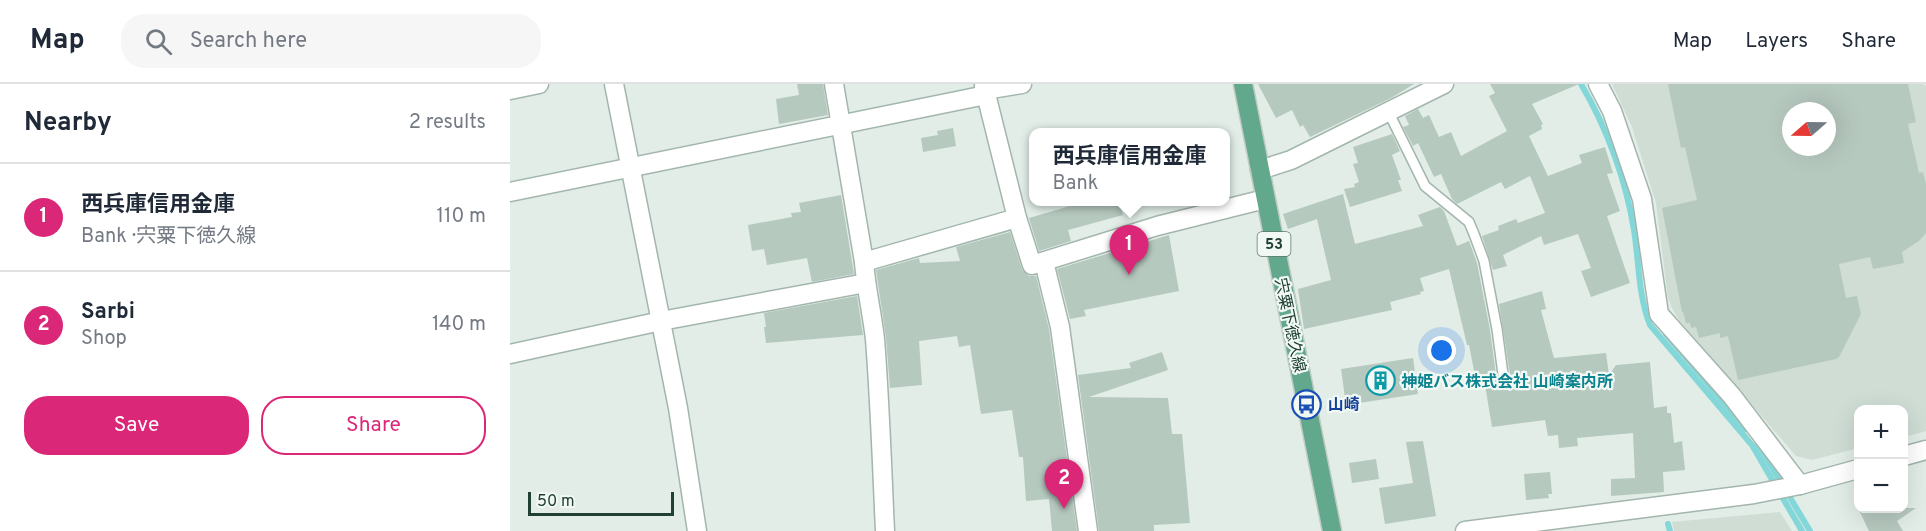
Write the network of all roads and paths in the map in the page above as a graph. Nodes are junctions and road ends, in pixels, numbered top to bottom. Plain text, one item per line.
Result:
1 (539, 84) edge
2 (614, 84) edge
3 (834, 84) edge
4 (1022, 84) edge
5 (1243, 84) edge
6 (1598, 84) edge
7 (1437, 86) edge
8 (510, 90) edge
9 (985, 90) edge
10 (1388, 111) junction
11 (842, 125) junction
12 (629, 167) junction
13 (1260, 170) junction
14 (510, 192) edge
15 (1265, 199) junction
16 (1017, 218) junction
17 (864, 262) junction
18 (1044, 262) junction
19 (866, 283) junction
20 (661, 321) junction
21 (510, 354) edge
22 (1504, 382) dead end
23 (1926, 450) edge
24 (1908, 455) edge
25 (1854, 470) edge
26 (1800, 485) junction
27 (1524, 527) edge
28 (697, 531) edge
29 (885, 531) edge
30 (1088, 531) edge
31 (1332, 531) edge
32 (1465, 531) edge

1 - 8 street
2 - 12 street
3 - 11 street
4 - 9 street
5 - 13 main road, 宍粟下徳久線 / 53
6 - 26 street
7 - 10 street
9 - 11 street
9 - 16 street
10 - 13 street
10 - 22 lane
11 - 12 street
11 - 17 street
12 - 14 street
12 - 20 street
13 - 15 main road, 宍粟下徳久線 / 53
15 - 18 street
15 - 31 main road, 宍粟下徳久線 / 53
16 - 17 street
16 - 18 street
17 - 19 street
18 - 30 street
19 - 20 street
19 - 29 street
20 - 21 street
20 - 28 street
23 - 24 street
25 - 26 street
26 - 27 street
27 - 32 street

